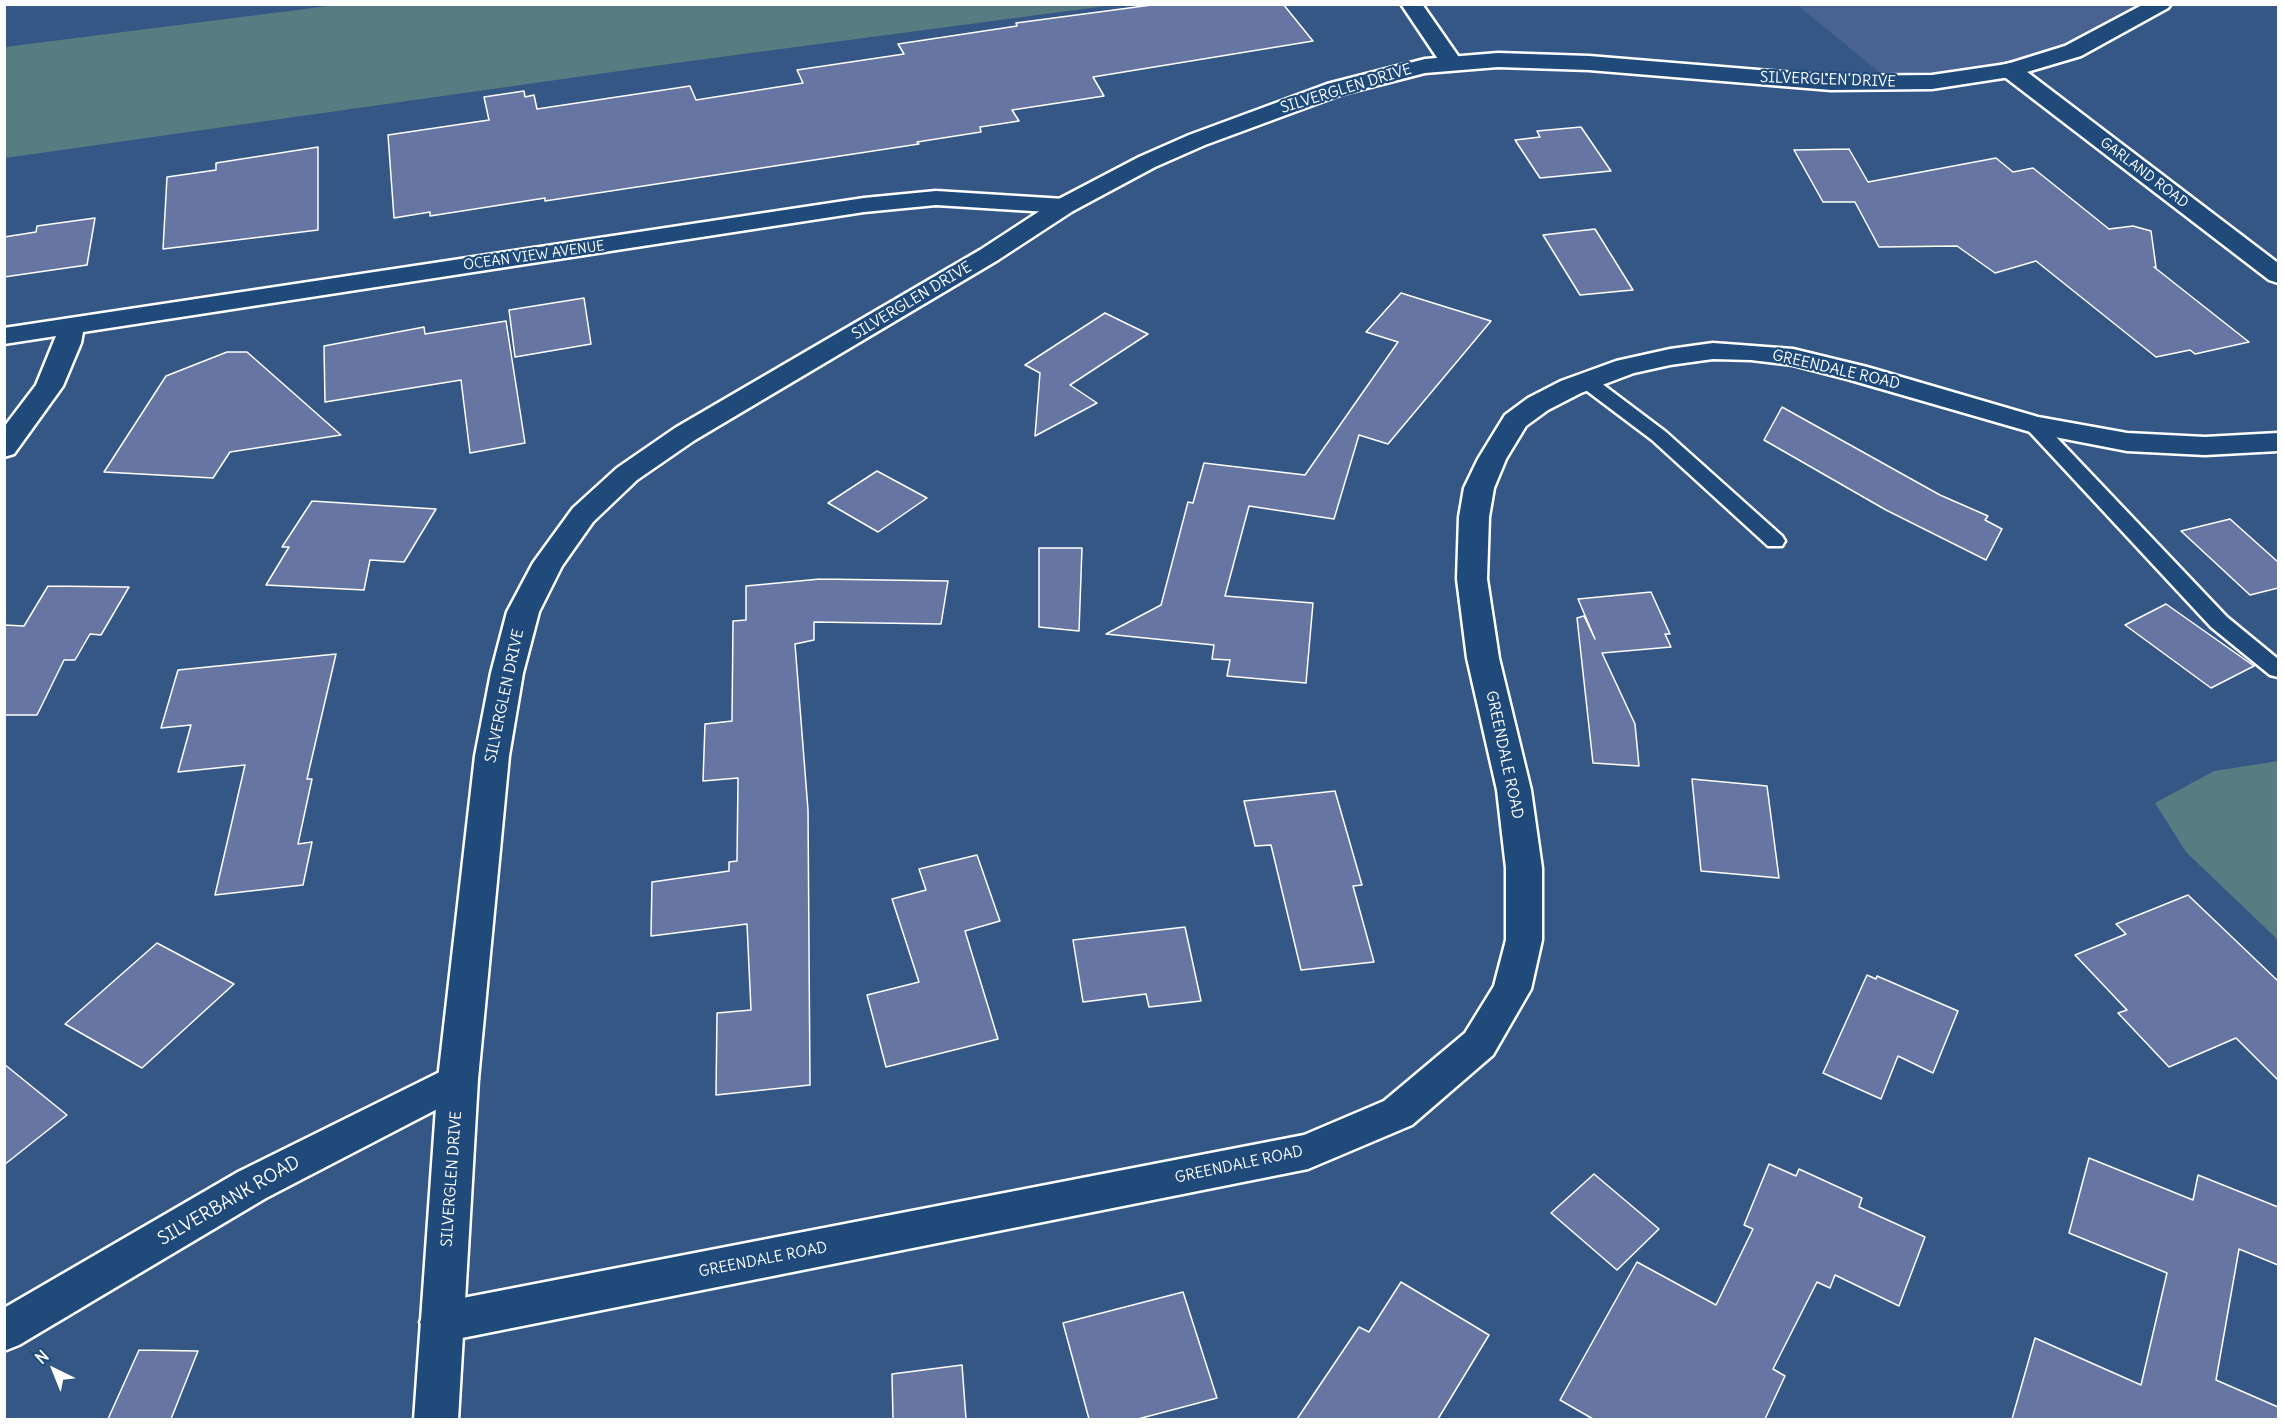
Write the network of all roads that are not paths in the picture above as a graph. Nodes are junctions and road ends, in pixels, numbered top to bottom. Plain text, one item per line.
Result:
1 (1411, 4) edge
2 (2162, 4) edge
3 (1452, 63) junction
4 (2010, 70) junction
5 (1064, 206) junction
6 (2278, 275) edge
7 (71, 327) junction
8 (4, 336) edge
9 (1586, 381) junction
10 (2034, 425) junction
11 (2278, 442) edge
12 (4, 448) edge
13 (1775, 542) dead end
14 (2278, 670) edge
15 (458, 1079) junction
16 (442, 1322) junction
17 (4, 1331) edge
18 (436, 1419) edge

1 - 3 street
2 - 4 street, SILVERGLEN DRIVE
3 - 4 street, SILVERGLEN DRIVE
3 - 5 street, SILVERGLEN DRIVE
4 - 6 street, GARLAND ROAD
5 - 7 street, OCEAN VIEW AVENUE
5 - 15 street, SILVERGLEN DRIVE
7 - 8 street, OCEAN VIEW AVENUE
7 - 12 street
9 - 10 street, GREENDALE ROAD
9 - 13 lane
9 - 16 street, GREENDALE ROAD
10 - 11 street, GREENDALE ROAD
10 - 14 lane
15 - 16 street, SILVERGLEN DRIVE
15 - 17 street, SILVERBANK ROAD
16 - 18 street, SILVERGLEN DRIVE

